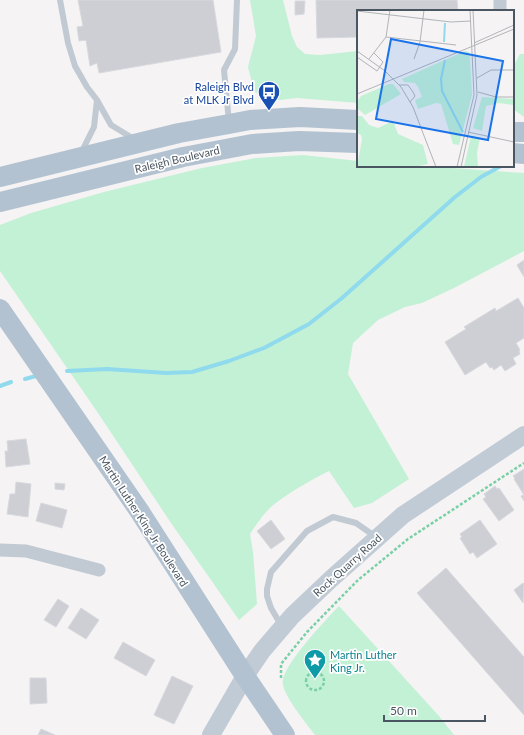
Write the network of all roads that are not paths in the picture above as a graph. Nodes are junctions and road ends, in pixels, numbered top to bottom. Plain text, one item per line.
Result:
1 (60, 0) edge
2 (237, 0) edge
3 (97, 100) junction
4 (357, 120) edge
5 (229, 124) junction
6 (140, 143) junction
7 (357, 143) edge
8 (514, 153) edge
9 (524, 154) edge
10 (78, 159) junction
11 (0, 178) edge
12 (0, 202) edge
13 (0, 308) edge
14 (524, 435) edge
15 (378, 538) junction
16 (0, 550) edge
17 (99, 570) dead end
18 (283, 627) junction
19 (245, 676) junction
20 (211, 735) edge
21 (285, 735) edge

1 - 3 lane
2 - 5 lane
3 - 6 lane
3 - 10 lane
4 - 5 main road
5 - 6 main road
6 - 10 main road
7 - 12 main road, Raleigh Boulevard
8 - 9 main road
10 - 11 main road
13 - 19 main road, Martin Luther King Jr Boulevard
14 - 15 main road, Rock Quarry Road
15 - 18 main road, Rock Quarry Road
15 - 18 lane
16 - 17 street
18 - 19 main road, Rock Quarry Road
19 - 20 main road, Rock Quarry Road
19 - 21 main road, Martin Luther King Jr Boulevard

